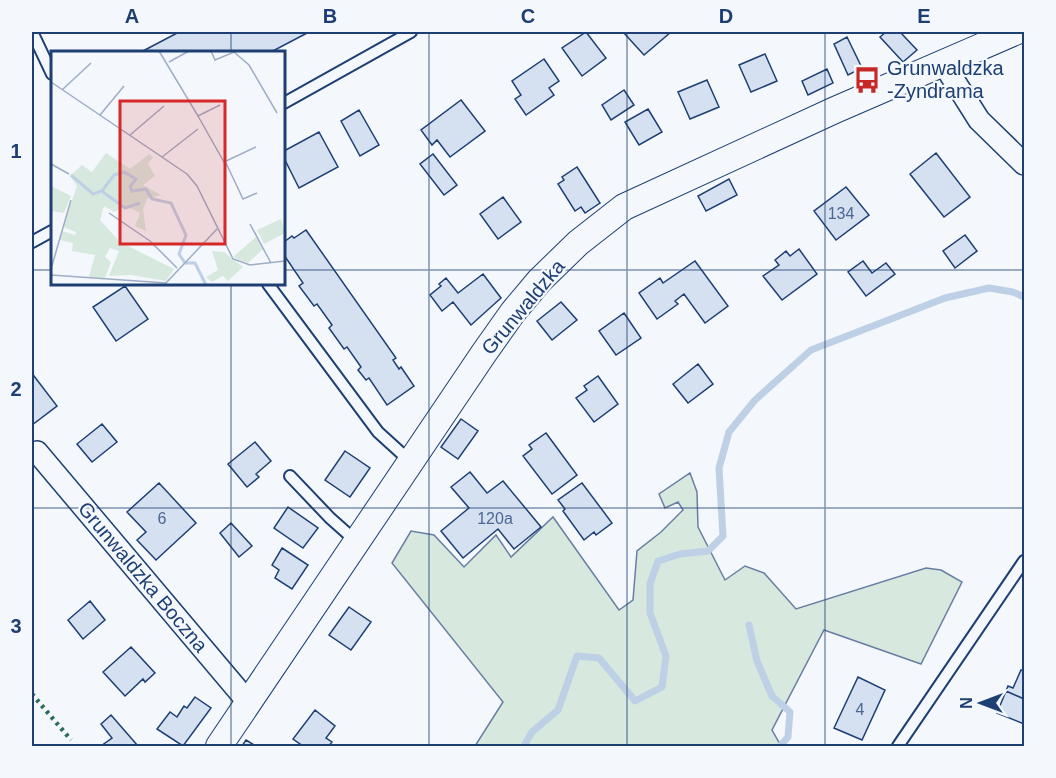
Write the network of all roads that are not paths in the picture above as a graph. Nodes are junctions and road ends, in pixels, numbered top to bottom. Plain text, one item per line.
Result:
1 (411, 32) edge
2 (1015, 32) edge
3 (34, 36) dead end
4 (943, 63) junction
5 (51, 72) edge
6 (285, 102) edge
7 (1024, 164) edge
8 (51, 232) edge
9 (32, 242) edge
10 (269, 285) edge
11 (37, 452) dead end
12 (411, 462) junction
13 (290, 476) dead end
14 (358, 543) junction
15 (1024, 561) edge
16 (248, 702) junction
17 (219, 747) edge
18 (898, 747) edge

1 - 6 lane
2 - 4 street, Grunwaldzka
3 - 5 lane
4 - 7 street
4 - 12 street, Grunwaldzka
8 - 9 lane
10 - 12 lane
11 - 16 street, Grunwaldzka Boczna
12 - 14 street, Grunwaldzka
13 - 14 lane
14 - 16 street, Grunwaldzka
15 - 18 lane
16 - 17 street, Grunwaldzka

